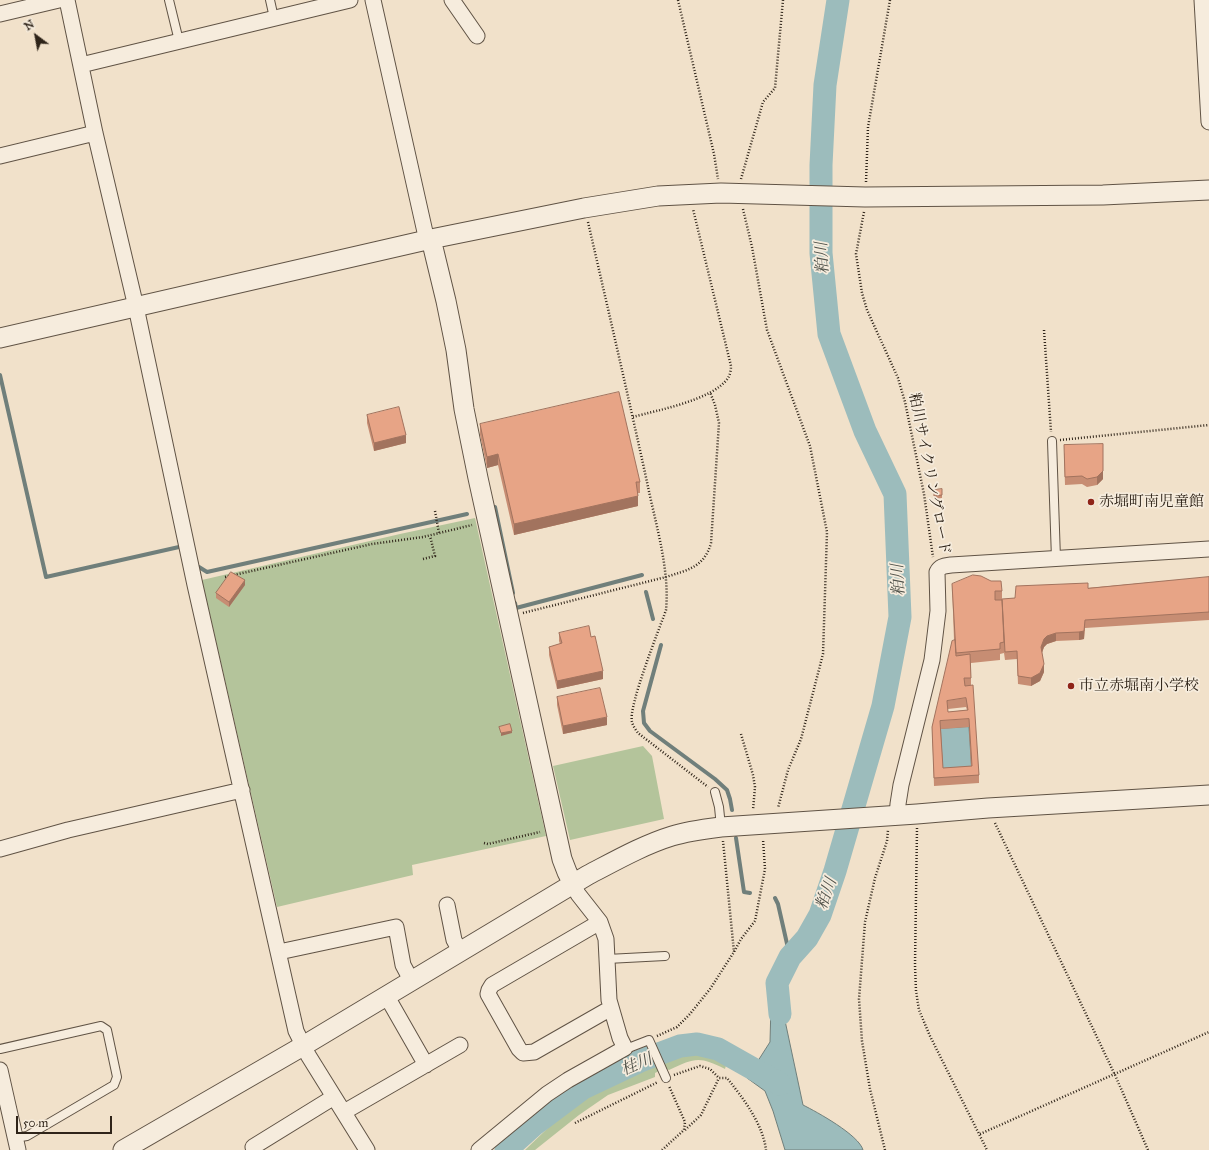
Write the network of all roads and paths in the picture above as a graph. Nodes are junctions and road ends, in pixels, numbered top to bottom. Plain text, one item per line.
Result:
1 (58, 0) edge
2 (66, 0) edge
3 (169, 0) edge
4 (270, 0) edge
5 (350, 0) edge
6 (373, 0) edge
7 (452, 0) edge
8 (678, 0) edge
9 (783, 0) edge
10 (890, 0) edge
11 (1202, 0) edge
12 (0, 14) edge
13 (274, 18) junction
14 (477, 36) dead end
15 (179, 41) junction
16 (81, 65) junction
17 (1209, 122) edge
18 (95, 133) junction
19 (0, 156) edge
20 (1209, 190) edge
21 (735, 194) junction
22 (689, 195) junction
23 (864, 196) junction
24 (584, 208) junction
25 (429, 240) junction
26 (136, 307) junction
27 (1044, 330) dead end
28 (0, 338) edge
29 (710, 392) junction
30 (633, 417) junction
31 (1209, 425) edge
32 (1052, 441) junction
33 (435, 510) dead end
34 (476, 524) dead end
35 (440, 533) junction
36 (430, 536) junction
37 (1209, 549) edge
38 (423, 559) dead end
39 (1056, 559) junction
40 (933, 560) dead end
41 (225, 577) edge
42 (666, 577) junction
43 (509, 617) junction
44 (741, 734) dead end
45 (242, 790) junction
46 (715, 792) joint
47 (1209, 796) edge
48 (988, 808) junction
49 (917, 814) junction
50 (889, 819) junction
51 (766, 824) junction
52 (721, 827) junction
53 (544, 831) dead end
54 (484, 843) dead end
55 (0, 849) edge
56 (573, 884) junction
57 (447, 905) dead end
58 (600, 922) junction
59 (460, 951) junction
60 (278, 952) junction
61 (734, 952) junction
62 (665, 956) dead end
63 (607, 960) junction
64 (411, 980) junction
65 (386, 995) junction
66 (611, 1008) junction
67 (1209, 1032) edge
68 (650, 1042) junction
69 (460, 1045) dead end
70 (303, 1046) junction
71 (0, 1048) edge
72 (625, 1048) junction
73 (426, 1065) junction
74 (0, 1070) edge
75 (1115, 1075) junction
76 (665, 1076) junction
77 (719, 1078) junction
78 (334, 1097) junction
79 (344, 1112) junction
80 (574, 1123) dead end
81 (684, 1130) junction
82 (980, 1134) junction
83 (16, 1144) edge
84 (122, 1150) edge
85 (255, 1150) edge
86 (368, 1150) edge
87 (479, 1150) edge
88 (662, 1150) edge
89 (766, 1150) edge
90 (885, 1150) edge
91 (987, 1150) edge
92 (1148, 1150) edge

1 - 12 street
2 - 16 street
3 - 15 lane
4 - 13 lane
5 - 13 street
6 - 25 street
7 - 14 street
8 - 21 path
9 - 21 path
10 - 23 path, 粕川サイクリングロード
11 - 17 street
13 - 15 street
15 - 16 street
16 - 18 street
18 - 19 street
18 - 26 street
20 - 23 street
21 - 22 street
21 - 23 street
21 - 51 path
22 - 24 street
22 - 29 path
23 - 40 path, 粕川サイクリングロード
24 - 25 street
24 - 30 path
25 - 26 street
25 - 43 street
26 - 28 street
26 - 45 street
27 - 32 path
29 - 30 path
29 - 42 path
30 - 42 path
31 - 32 path
32 - 39 lane
33 - 35 path
34 - 35 path
35 - 36 path
36 - 38 path
36 - 41 path
37 - 39 street
39 - 50 street
42 - 43 path
42 - 46 path
43 - 56 street
44 - 51 path
45 - 55 street
45 - 60 street
46 - 52 lane
47 - 48 street
48 - 49 street
48 - 75 path
49 - 50 street
49 - 82 path
50 - 51 street
50 - 90 path
51 - 52 street
51 - 61 path
52 - 56 street
52 - 61 path
53 - 54 path
56 - 58 street
56 - 59 street
57 - 59 street
58 - 63 street
58 - 66 street
59 - 64 street
60 - 64 street
60 - 70 street
61 - 68 path
62 - 63 lane
63 - 66 street
64 - 65 street
65 - 70 street
65 - 73 street
66 - 72 street
67 - 75 path
68 - 72 lane
68 - 76 lane
69 - 73 street
70 - 78 street
70 - 84 street
71 - 83 lane
72 - 87 street
73 - 79 street
74 - 83 street
75 - 82 path
75 - 92 path
76 - 77 path
76 - 80 path
76 - 81 path
77 - 81 path
77 - 89 path
78 - 79 street
78 - 85 street
79 - 86 street
81 - 88 path
82 - 91 path

